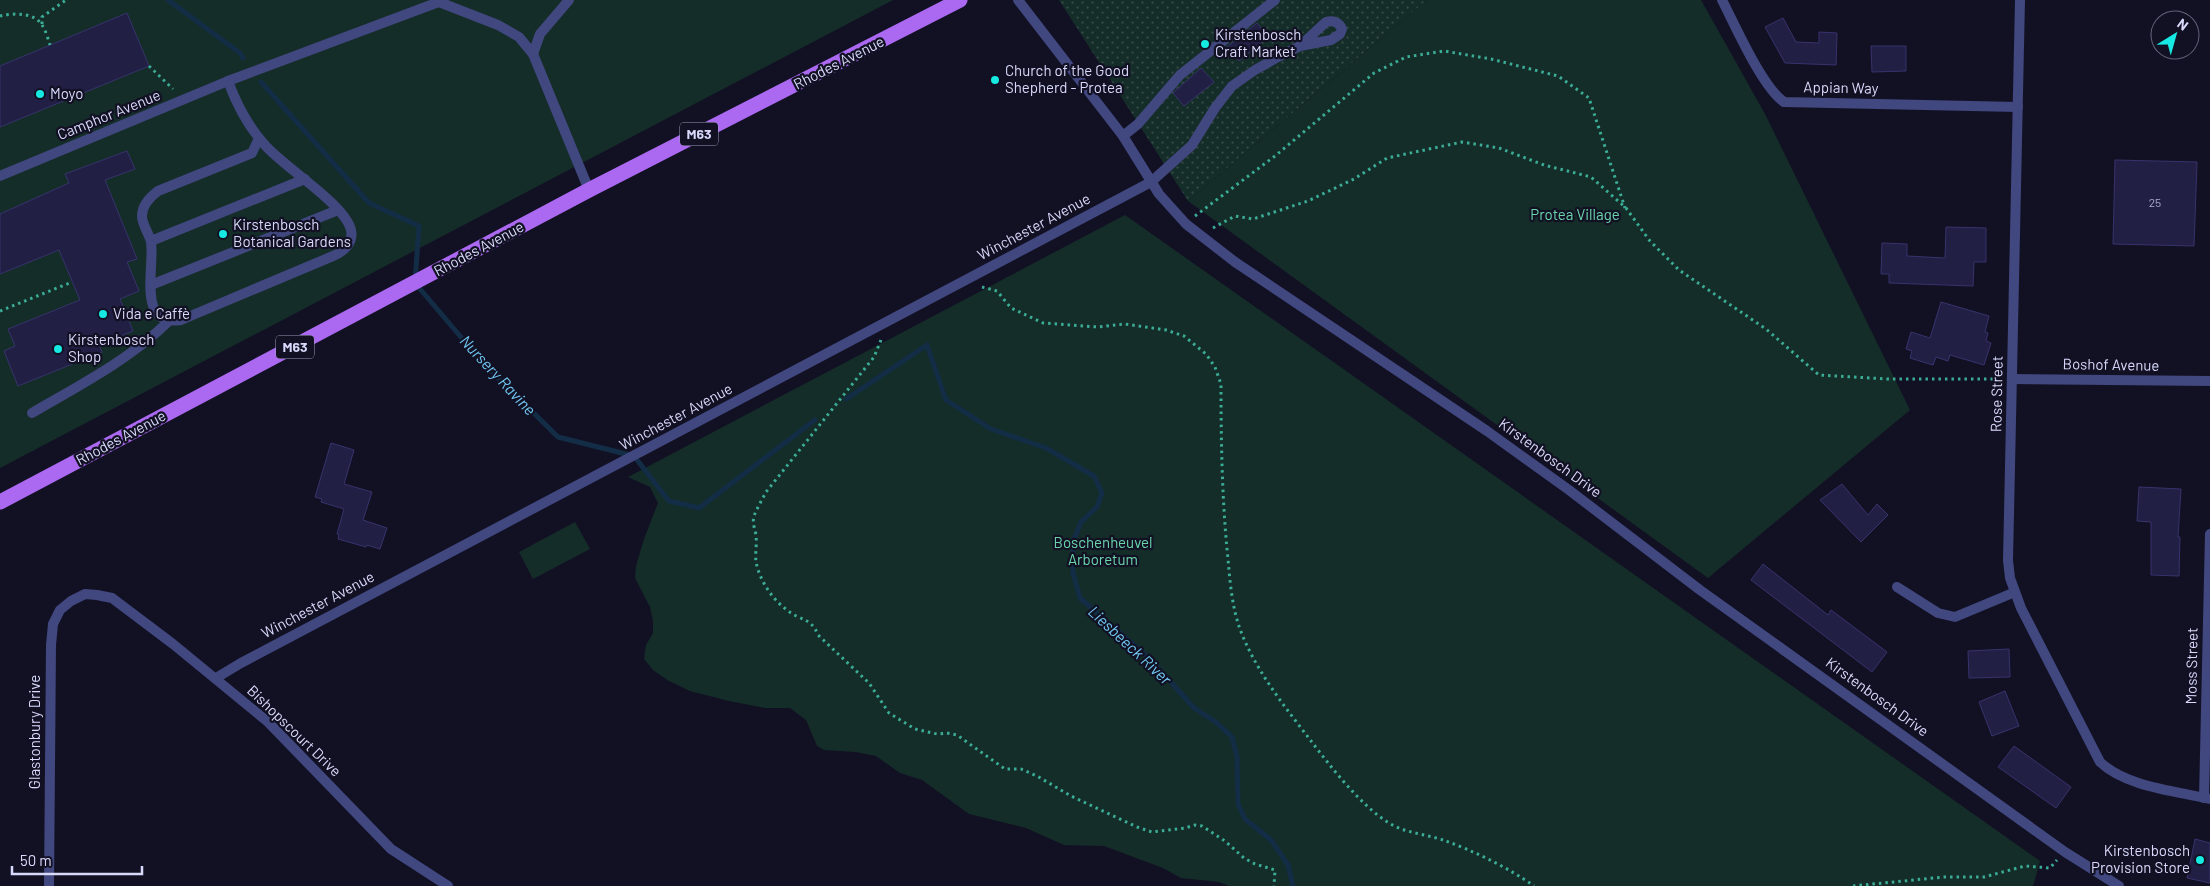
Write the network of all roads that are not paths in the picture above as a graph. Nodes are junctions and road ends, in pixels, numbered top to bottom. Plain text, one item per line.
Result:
1 (569, 0) edge
2 (960, 0) edge
3 (1018, 0) edge
4 (1275, 0) edge
5 (1722, 0) edge
6 (2020, 0) edge
7 (441, 1) edge
8 (1300, 46) dead end
9 (533, 54) junction
10 (228, 80) junction
11 (2018, 107) junction
12 (1123, 136) junction
13 (259, 138) junction
14 (252, 153) junction
15 (277, 157) junction
16 (0, 176) edge
17 (305, 179) junction
18 (1151, 182) junction
19 (589, 190) junction
20 (338, 210) junction
21 (151, 241) junction
22 (151, 285) junction
23 (169, 321) junction
24 (2012, 379) junction
25 (2210, 381) edge
26 (32, 413) dead end
27 (0, 502) edge
28 (2210, 534) edge
29 (1897, 587) dead end
30 (2015, 592) junction
31 (85, 594) joint
32 (216, 678) junction
33 (2207, 799) edge
34 (49, 886) edge
35 (448, 886) edge
36 (2119, 886) edge

1 - 9 street
2 - 19 main road, Rhodes Avenue / M63
3 - 12 street, Kirstenbosch Drive
4 - 12 street
5 - 11 street, Appian Way
6 - 11 street, Rose Street
7 - 9 street
7 - 10 street, Camphor Avenue
8 - 18 street, Winchester Avenue
9 - 19 street
10 - 13 street
10 - 16 street, Camphor Avenue
11 - 24 street, Rose Street
12 - 18 street, Kirstenbosch Drive
13 - 14 street
13 - 15 street
14 - 15 street
14 - 21 street
15 - 17 street
17 - 20 street
17 - 21 street
18 - 32 street, Winchester Avenue
18 - 36 street, Kirstenbosch Drive
19 - 27 main road, Rhodes Avenue / M63
20 - 22 street
20 - 23 street
21 - 22 street
22 - 23 street
23 - 26 street
24 - 25 street, Boshof Avenue
24 - 30 street, Rose Street
28 - 33 street, Moss Street
29 - 30 street
30 - 33 street, Rose Street
31 - 32 street, Bishopscourt Drive
31 - 34 street, Glastonbury Drive
32 - 35 street, Bishopscourt Drive

